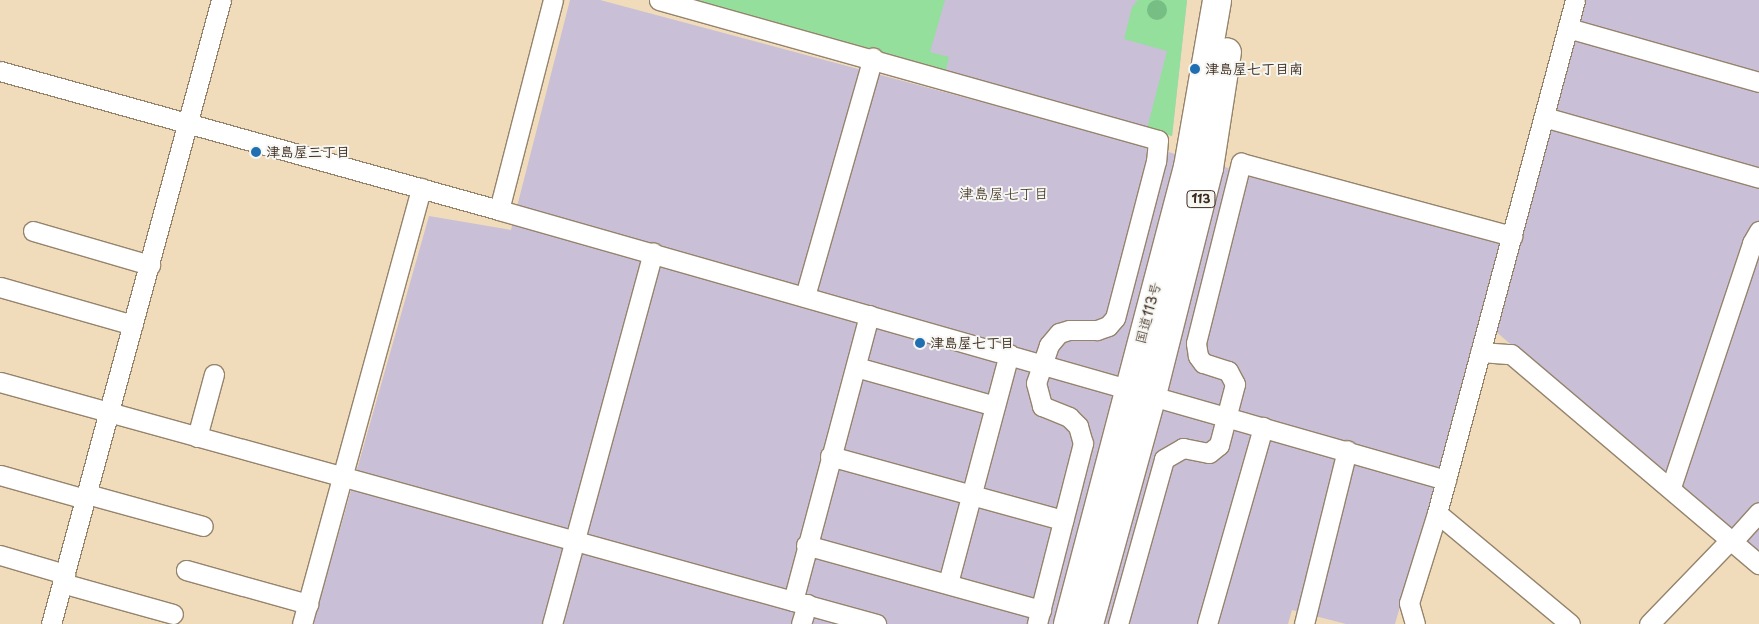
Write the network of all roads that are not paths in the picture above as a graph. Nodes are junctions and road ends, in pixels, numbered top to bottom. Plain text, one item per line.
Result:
1 (221, 0) edge
2 (553, 0) edge
3 (659, 0) edge
4 (1217, 0) edge
5 (1235, 0) edge
6 (1575, 0) edge
7 (1568, 28) junction
8 (873, 58) junction
9 (0, 72) edge
10 (1759, 82) edge
11 (1544, 117) junction
12 (187, 123) junction
13 (1759, 178) edge
14 (421, 188) junction
15 (499, 210) junction
16 (33, 231) dead end
17 (1759, 231) edge
18 (1512, 236) junction
19 (653, 253) junction
20 (150, 265) junction
21 (0, 288) edge
22 (805, 296) junction
23 (869, 315) junction
24 (133, 325) junction
25 (1480, 352) junction
26 (1009, 354) junction
27 (1042, 364) junction
28 (856, 367) junction
29 (214, 374) dead end
30 (0, 382) edge
31 (1140, 391) junction
32 (995, 406) junction
33 (109, 413) junction
34 (1227, 416) junction
35 (1263, 427) junction
36 (197, 437) junction
37 (1347, 450) junction
38 (830, 456) junction
39 (0, 475) edge
40 (343, 476) junction
41 (1446, 480) junction
42 (1671, 487) junction
43 (971, 495) junction
44 (86, 497) junction
45 (1759, 512) edge
46 (1437, 513) junction
47 (1063, 520) junction
48 (204, 526) dead end
49 (1104, 528) junction
50 (575, 540) junction
51 (1731, 541) junction
52 (806, 545) junction
53 (0, 555) edge
54 (1759, 564) edge
55 (186, 570) dead end
56 (64, 578) junction
57 (948, 583) junction
58 (800, 602) junction
59 (308, 604) junction
60 (172, 614) dead end
61 (1039, 617) edge
62 (51, 624) edge
63 (302, 624) edge
64 (552, 624) edge
65 (801, 624) edge
66 (876, 624) edge
67 (1068, 624) edge
68 (1089, 624) edge
69 (1118, 624) edge
70 (1207, 624) edge
71 (1304, 624) edge
72 (1415, 624) edge
73 (1570, 624) edge
74 (1649, 624) edge

1 - 12 street
2 - 15 street
3 - 8 street
4 - 31 highway, 国道113号 / 113
5 - 31 highway, 国道113号 / 113
6 - 7 street
7 - 10 street
7 - 11 street
8 - 22 street
8 - 27 street
9 - 12 street
11 - 13 street
11 - 18 street
12 - 14 street
12 - 20 street
14 - 15 street
14 - 40 street
15 - 19 street
16 - 20 street
17 - 42 street
18 - 25 street
18 - 34 street
19 - 22 street
19 - 50 street
20 - 24 street
21 - 24 street
22 - 23 street
23 - 26 street
23 - 28 street
24 - 33 street
25 - 41 street
25 - 42 street
26 - 27 street
26 - 32 street
27 - 31 street
27 - 47 street
28 - 32 street
28 - 38 street
29 - 36 street
30 - 33 street
31 - 34 street
31 - 49 highway, 国道113号 / 113
32 - 43 street
33 - 36 street
33 - 44 street
34 - 35 street
34 - 69 street
35 - 37 street
35 - 70 street
36 - 40 street
37 - 41 street
37 - 71 street
38 - 43 street
38 - 52 street
39 - 44 street
40 - 50 street
40 - 59 street
41 - 46 street
42 - 51 street
43 - 47 street
43 - 57 street
44 - 48 street
44 - 56 street
45 - 51 street
46 - 72 street
46 - 73 street
47 - 61 street
49 - 67 highway, 国道113号 / 113
49 - 68 highway, 国道113号 / 113
50 - 58 street
50 - 64 street
51 - 54 street
51 - 74 street
52 - 57 street
52 - 58 street
53 - 56 street
55 - 59 street
56 - 60 street
56 - 62 street
57 - 61 street
58 - 65 street
58 - 66 street
59 - 63 street

